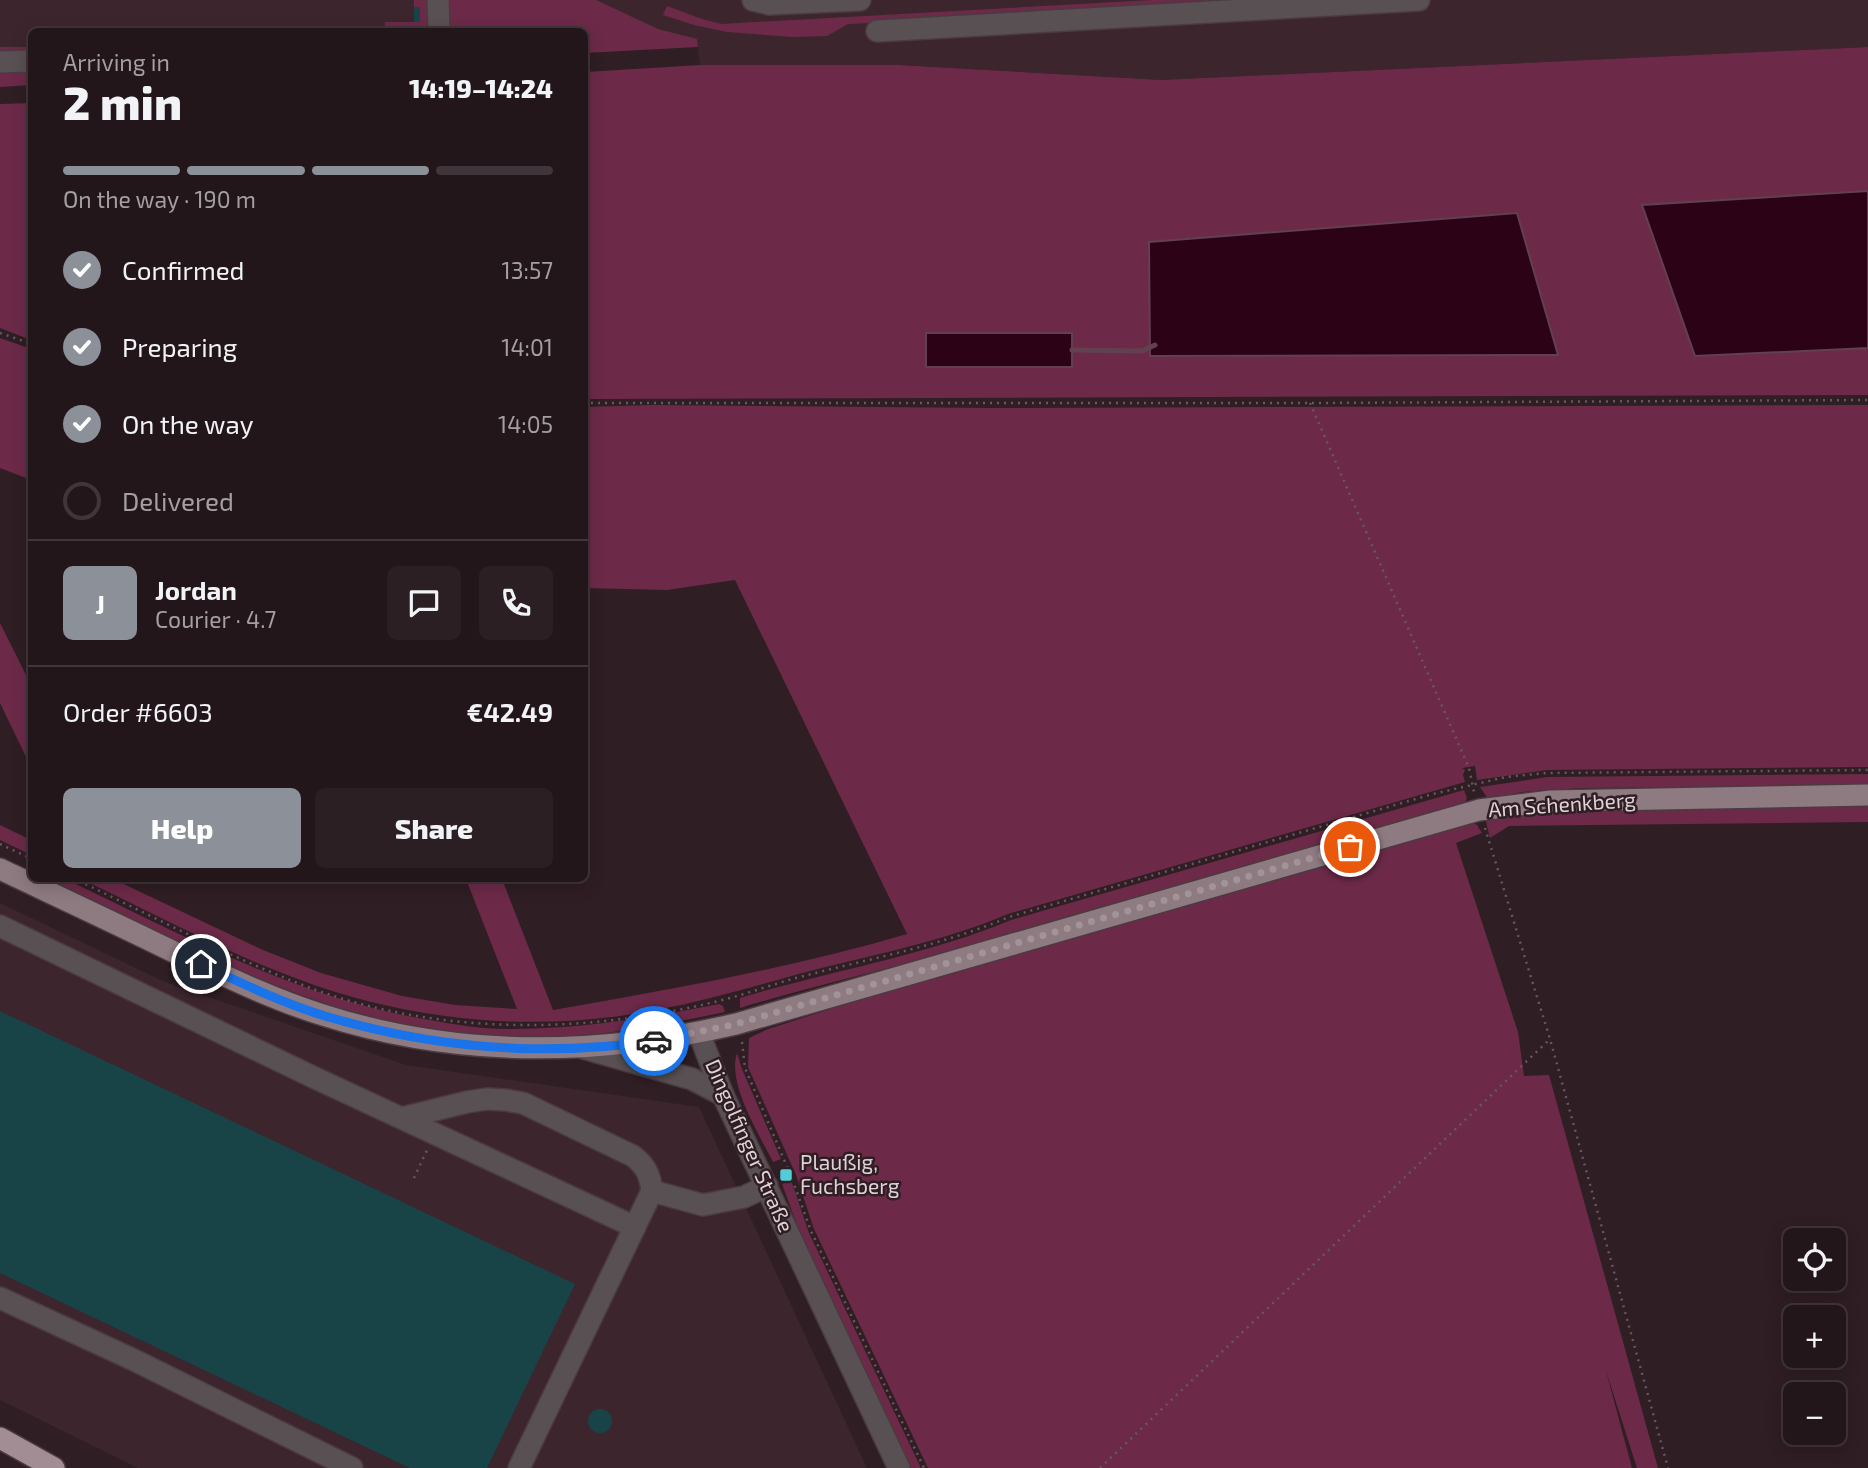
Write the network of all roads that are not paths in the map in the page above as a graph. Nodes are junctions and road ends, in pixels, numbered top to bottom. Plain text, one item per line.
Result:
1 (438, 0) edge
2 (753, 0) edge
3 (860, 0) edge
4 (1419, 0) edge
5 (439, 28) dead end
6 (877, 31) dead end
7 (28, 61) edge
8 (0, 62) edge
9 (1868, 795) edge
10 (0, 869) edge
11 (0, 926) edge
12 (699, 1033) junction
13 (583, 1048) junction
14 (723, 1095) junction
15 (402, 1118) junction
16 (767, 1186) junction
17 (652, 1191) junction
18 (635, 1227) junction
19 (0, 1298) edge
20 (0, 1438) edge
21 (54, 1468) edge
22 (352, 1468) edge
23 (519, 1468) edge
24 (900, 1468) edge

1 - 5 street
2 - 3 street
4 - 6 street
7 - 8 street
9 - 12 main road, Am Schenkberg
10 - 13 main road, Dingolfinger Straße
11 - 15 street
12 - 13 main road, Dingolfinger Straße
12 - 14 street, Dingolfinger Straße
13 - 14 street
14 - 16 street, Dingolfinger Straße
15 - 17 street
15 - 18 street
16 - 17 street
16 - 24 street, Dingolfinger Straße
17 - 18 street
18 - 23 street
19 - 22 street
20 - 21 highway

